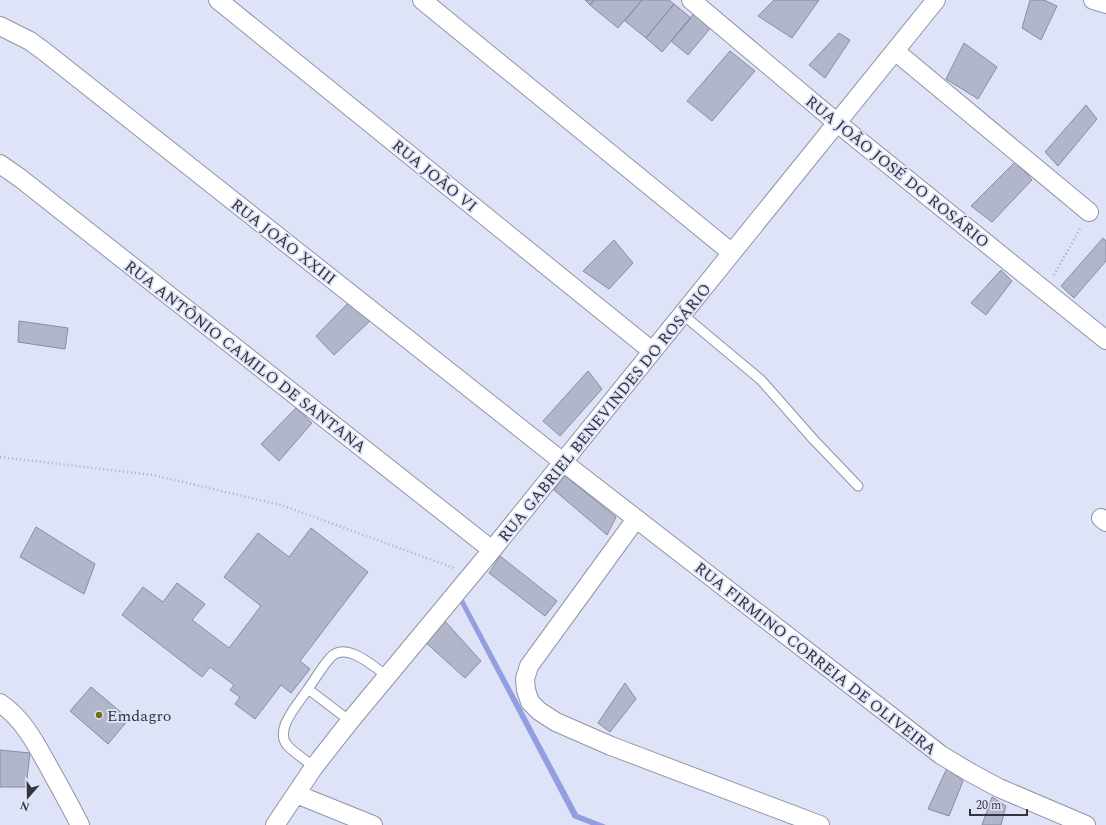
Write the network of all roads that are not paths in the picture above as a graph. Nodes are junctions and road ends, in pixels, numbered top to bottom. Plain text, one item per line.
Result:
1 (218, 0) edge
2 (422, 0) edge
3 (691, 0) edge
4 (936, 0) edge
5 (1093, 0) edge
6 (1106, 4) edge
7 (0, 26) edge
8 (895, 51) junction
9 (836, 122) junction
10 (0, 164) edge
11 (1088, 212) road end
12 (732, 253) junction
13 (682, 314) junction
14 (1106, 340) edge
15 (652, 351) junction
16 (563, 462) junction
17 (858, 486) dead end
18 (636, 519) junction
19 (492, 550) junction
20 (387, 676) junction
21 (308, 690) junction
22 (0, 703) edge
23 (350, 721) junction
24 (314, 767) junction
25 (296, 794) junction
26 (80, 825) edge
27 (275, 825) edge
28 (373, 825) edge
29 (820, 825) edge
30 (1086, 825) edge

1 - 15 street, RUA JOÃO VI
2 - 12 street
3 - 9 street, RUA JOÃO JOSÉ DO ROSÁRIO
4 - 8 street, RUA GABRIEL BENEVINDES DO ROSÁRIO
5 - 6 street
7 - 16 street, RUA JOÃO XXIII
8 - 9 street, RUA GABRIEL BENEVINDES DO ROSÁRIO
8 - 11 street
9 - 12 street, RUA GABRIEL BENEVINDES DO ROSÁRIO
9 - 14 street, RUA JOÃO JOSÉ DO ROSÁRIO
10 - 19 street, RUA ANTÔNIO CAMILO DE SANTANA
12 - 13 street, RUA GABRIEL BENEVINDES DO ROSÁRIO
13 - 15 street, RUA GABRIEL BENEVINDES DO ROSÁRIO
13 - 17 lane
15 - 16 street, RUA GABRIEL BENEVINDES DO ROSÁRIO
16 - 18 street, RUA FIRMINO CORREIA DE OLIVEIRA
16 - 19 street, RUA GABRIEL BENEVINDES DO ROSÁRIO
18 - 29 street
18 - 30 street, RUA FIRMINO CORREIA DE OLIVEIRA
19 - 20 street, RUA GABRIEL BENEVINDES DO ROSÁRIO
20 - 21 lane
20 - 23 street, RUA GABRIEL BENEVINDES DO ROSÁRIO
21 - 23 lane
21 - 24 lane
22 - 26 street
23 - 24 street, RUA GABRIEL BENEVINDES DO ROSÁRIO
24 - 25 street, RUA GABRIEL BENEVINDES DO ROSÁRIO
25 - 27 street, RUA GABRIEL BENEVINDES DO ROSÁRIO
25 - 28 street

